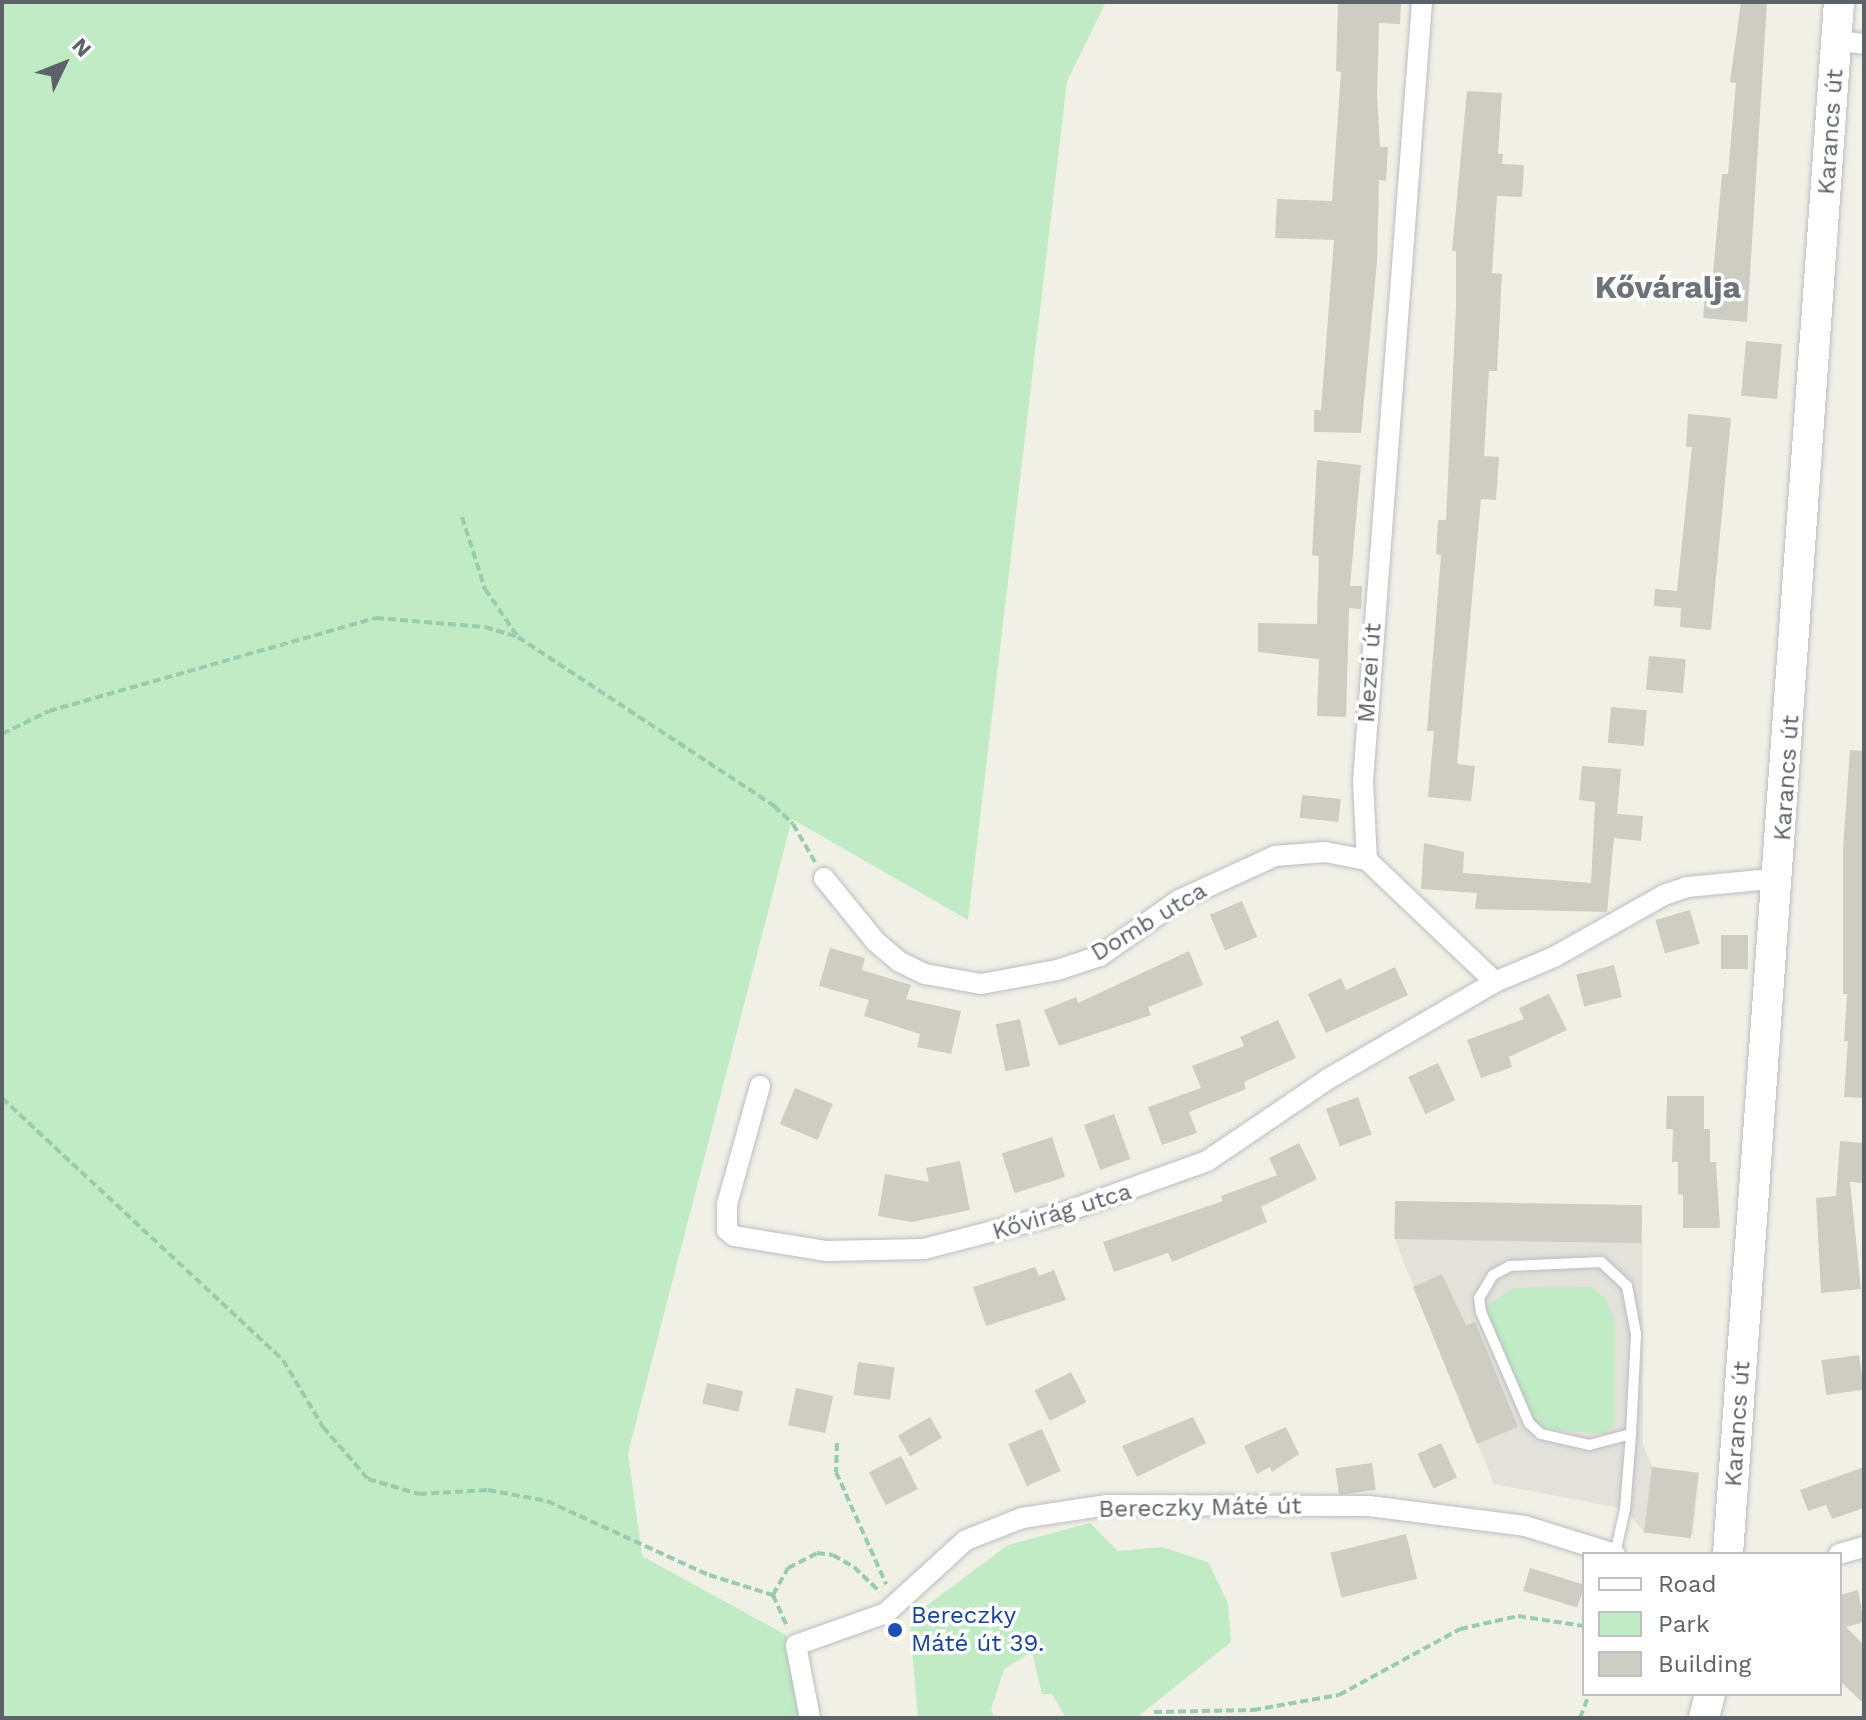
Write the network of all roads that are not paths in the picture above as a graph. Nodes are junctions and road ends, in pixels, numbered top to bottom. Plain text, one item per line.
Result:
1 (1422, 2) edge
2 (1839, 2) edge
3 (1850, 42) edge
4 (1367, 860) junction
5 (824, 878) road end
6 (1780, 878) junction
7 (1495, 982) junction
8 (760, 1086) dead end
9 (1631, 1434) junction
10 (1864, 1547) edge
11 (1609, 1552) edge
12 (1615, 1552) edge
13 (1728, 1552) edge
14 (1842, 1553) edge
15 (1710, 1696) edge
16 (810, 1718) edge
17 (1704, 1718) edge

1 - 4 street, Mezei út
2 - 3 main road, Karancs út
3 - 6 main road, Karancs út
4 - 5 street, Domb utca
4 - 7 street
6 - 7 street
6 - 13 main road, Karancs út
7 - 8 street, Kővirág utca
9 - 9 lane
9 - 12 lane
10 - 14 street
11 - 16 street, Bereczky Máté út
15 - 17 main road

